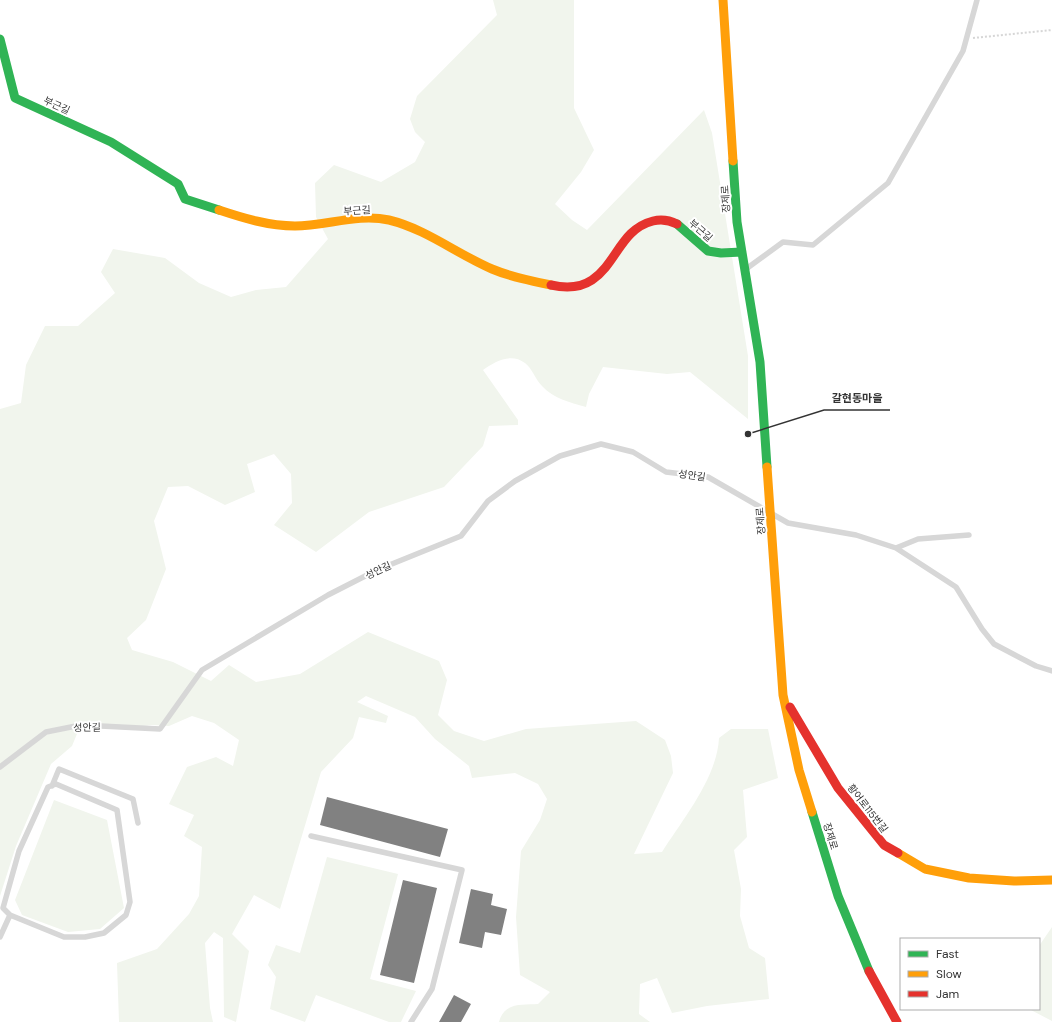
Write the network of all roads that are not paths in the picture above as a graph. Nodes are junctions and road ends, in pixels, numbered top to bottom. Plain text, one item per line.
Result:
1 (724, 0) edge
2 (977, 0) edge
3 (0, 39) edge
4 (742, 252) junction
5 (745, 269) junction
6 (770, 512) junction
7 (969, 535) dead end
8 (896, 548) junction
9 (1052, 671) edge
10 (783, 695) junction
11 (0, 767) edge
12 (52, 786) junction
13 (138, 822) dead end
14 (311, 836) dead end
15 (1052, 880) edge
16 (10, 915) junction
17 (0, 936) edge
18 (411, 1022) edge
19 (897, 1022) edge

1 - 4 street, 장제로
2 - 5 lane
3 - 4 street, 부근길
4 - 5 street, 장제로
5 - 6 street, 장제로
6 - 8 lane
6 - 10 street, 장제로
6 - 11 lane, 성안길
7 - 8 lane
8 - 9 lane
10 - 15 street, 황어로115번길
10 - 19 street, 장제로
12 - 13 lane
12 - 16 lane
12 - 16 lane
14 - 18 lane
16 - 17 lane

